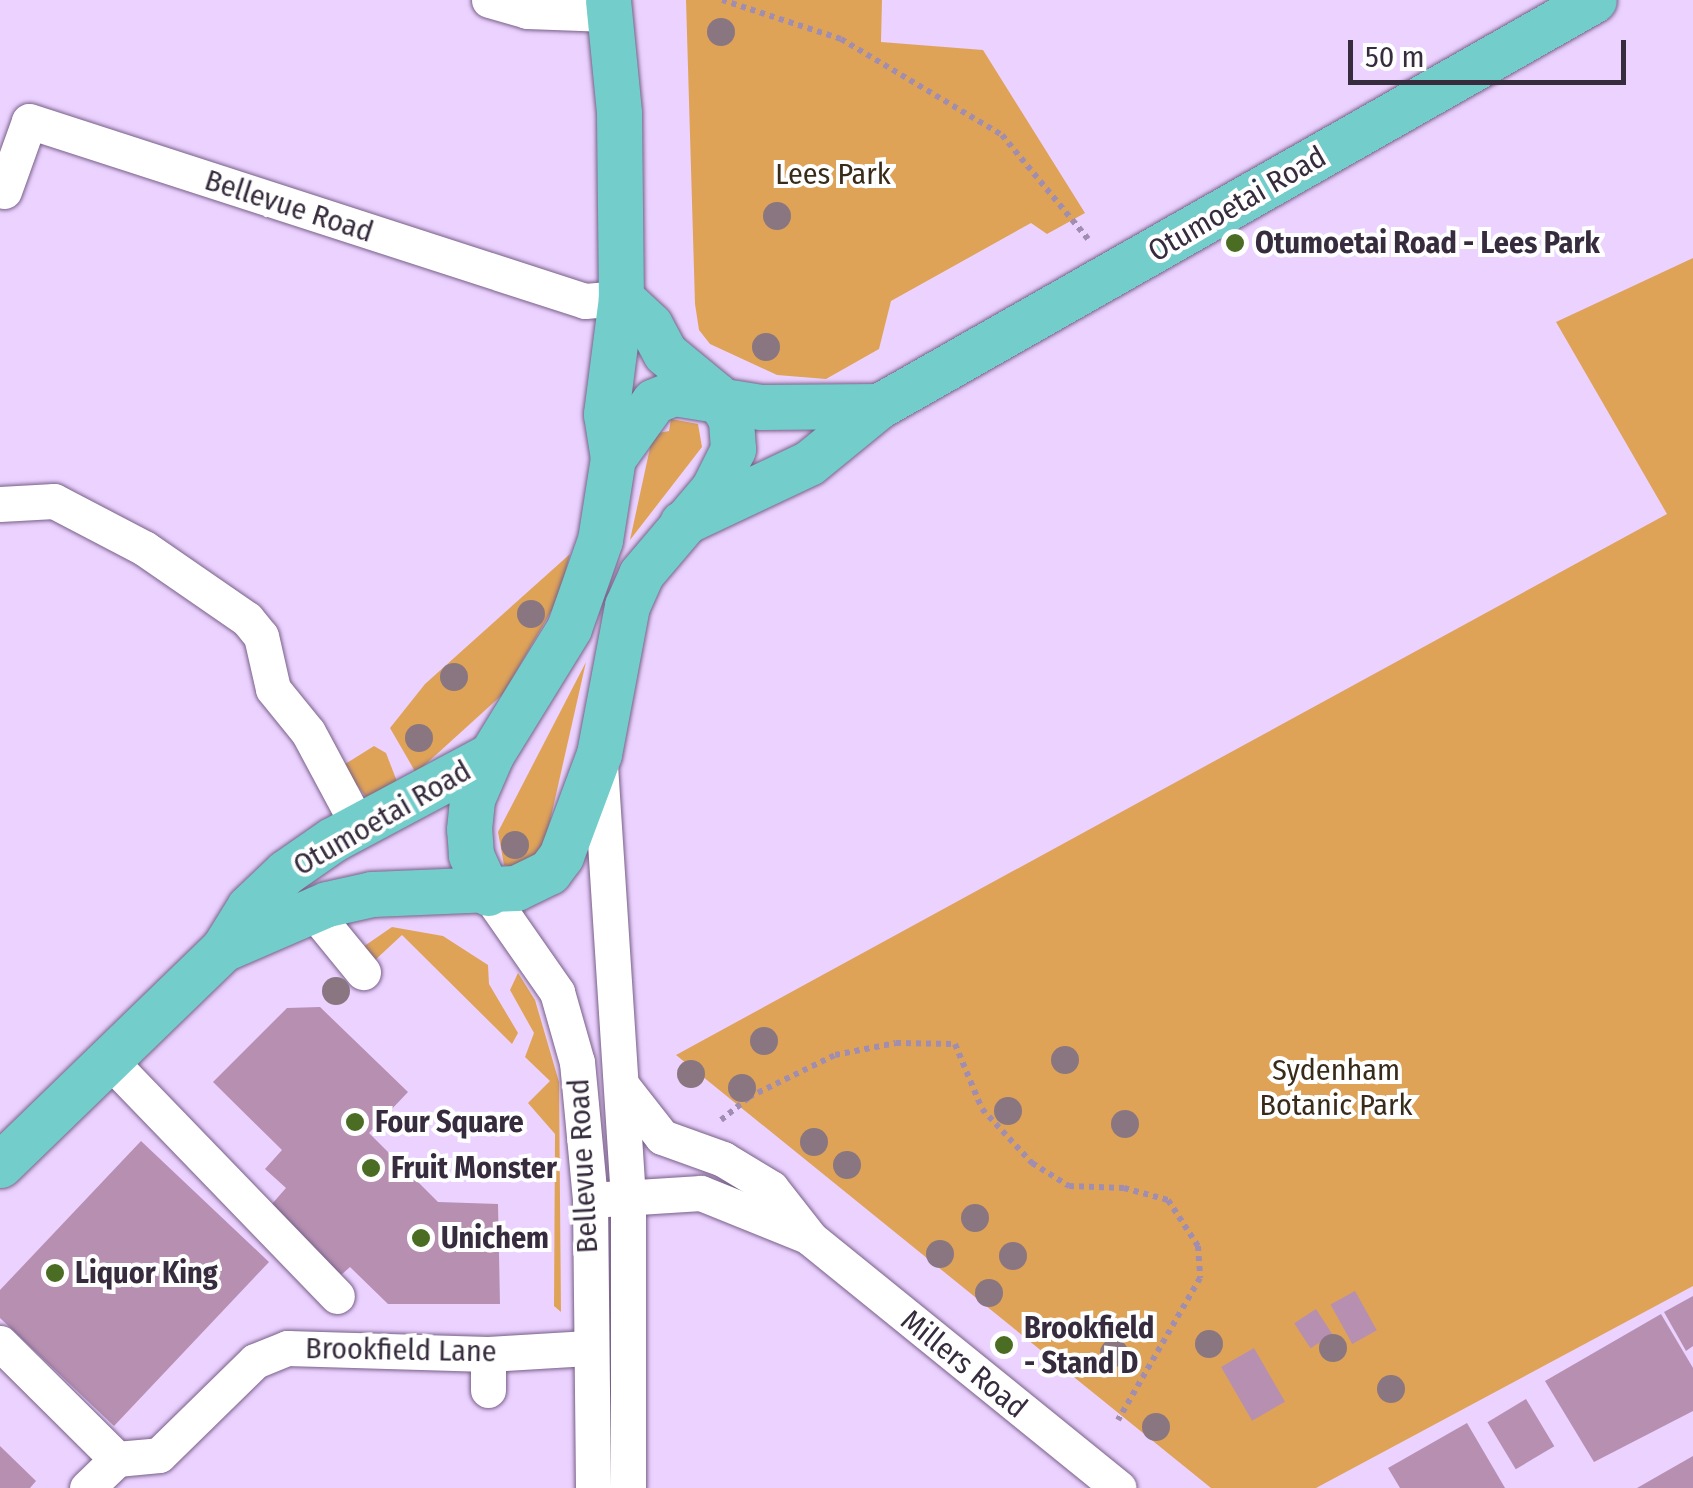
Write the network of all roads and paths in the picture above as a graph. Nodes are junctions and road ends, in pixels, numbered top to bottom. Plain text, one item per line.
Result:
1 (490, 0) edge
2 (722, 0) edge
3 (1594, 0) edge
4 (608, 7) edge
5 (4, 191) dead end
6 (1088, 239) dead end
7 (621, 298) junction
8 (716, 395) junction
9 (878, 406) junction
10 (612, 458) junction
11 (0, 504) edge
12 (682, 523) junction
13 (599, 754) junction
14 (491, 755) junction
15 (359, 827) junction
16 (488, 892) junction
17 (313, 911) junction
18 (223, 950) junction
19 (363, 972) dead end
20 (109, 1060) junction
21 (623, 1087) junction
22 (716, 1124) dead end
23 (662, 1137) junction
24 (624, 1152) junction
25 (0, 1165) edge
26 (628, 1197) junction
27 (590, 1200) junction
28 (810, 1238) junction
29 (338, 1296) dead end
30 (0, 1343) edge
31 (588, 1348) junction
32 (488, 1354) junction
33 (488, 1390) dead end
34 (1118, 1420) dead end
35 (117, 1459) junction
36 (87, 1488) edge
37 (593, 1488) edge
38 (628, 1488) edge
39 (1119, 1488) edge

1 - 4 street
2 - 6 path
3 - 9 main road, Otumoetai Road
4 - 7 main road
5 - 7 street, Bellevue Road
7 - 8 main road
7 - 10 main road
8 - 9 main road, Otumoetai Road
8 - 10 main road, Otumoetai Road
8 - 12 main road
9 - 12 main road, Otumoetai Road
10 - 14 main road, Otumoetai Road
11 - 15 street
12 - 13 main road, Otumoetai Road
13 - 16 main road, Otumoetai Road
13 - 21 street, Bellevue Road
14 - 15 main road, Otumoetai Road
14 - 16 main road, Bellevue Road
15 - 18 main road, Otumoetai Road
16 - 17 main road, Otumoetai Road
16 - 27 street, Bellevue Road
17 - 18 main road, Otumoetai Road
17 - 19 street
18 - 20 main road, Otumoetai Road
20 - 25 main road, Otumoetai Road
20 - 29 street
21 - 23 street
21 - 24 street, Bellevue Road
22 - 34 path
23 - 24 street
23 - 28 street, Millers Road
24 - 26 street, Bellevue Road
24 - 27 street
26 - 27 street, Millers Road
26 - 28 street, Millers Road
26 - 38 street, Bellevue Road
27 - 31 street, Bellevue Road
28 - 39 street, Millers Road
30 - 35 street
31 - 32 street, Brookfield Lane
31 - 37 street, Bellevue Road
32 - 33 street
32 - 35 street, Brookfield Lane
35 - 36 street

